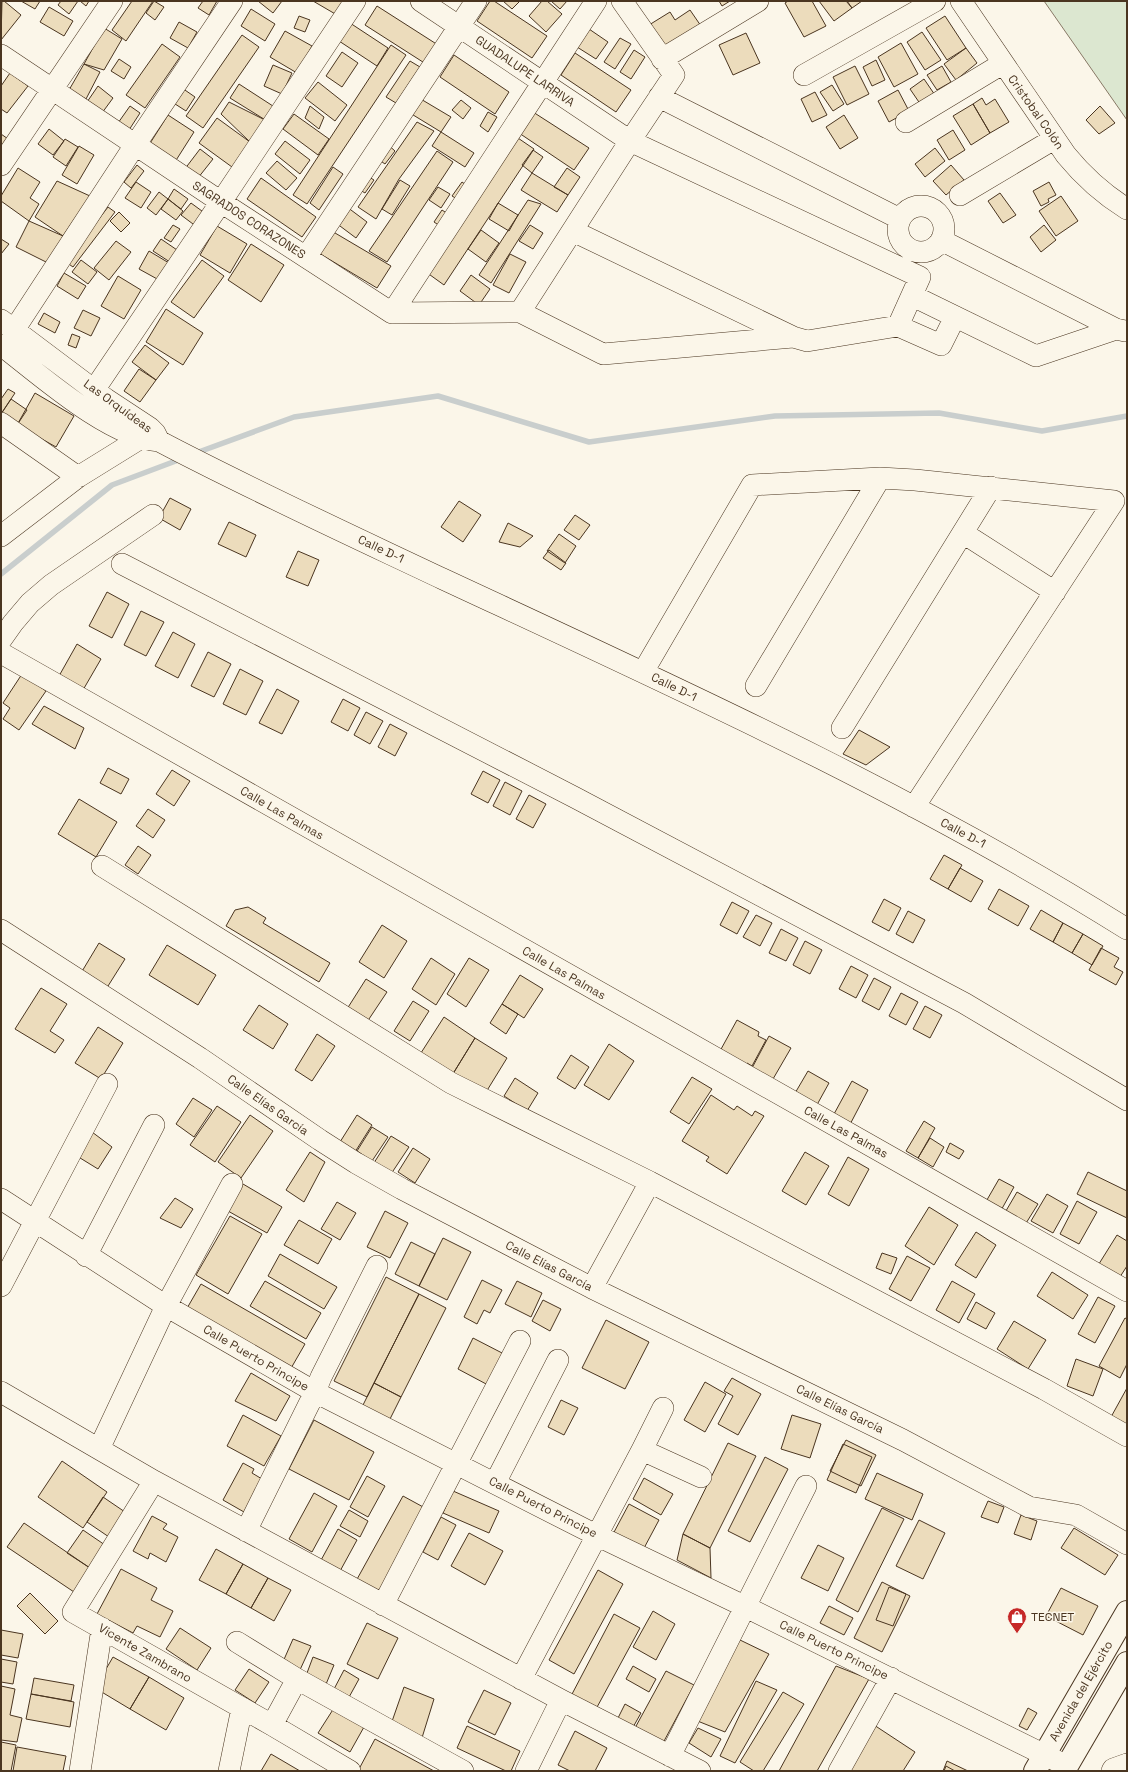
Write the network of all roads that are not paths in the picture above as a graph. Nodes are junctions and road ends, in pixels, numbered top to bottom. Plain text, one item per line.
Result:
1 (112, 1) edge
2 (232, 1) edge
3 (355, 1) edge
4 (421, 1) edge
5 (476, 1) edge
6 (596, 1) edge
7 (622, 1) edge
8 (758, 1) edge
9 (935, 1) edge
10 (961, 1) edge
11 (459, 26) junction
12 (1, 55) edge
13 (662, 59) junction
14 (1002, 64) junction
15 (804, 75) dead end
16 (544, 83) junction
17 (52, 90) junction
18 (659, 97) junction
19 (906, 122) dead end
20 (1054, 139) junction
21 (630, 141) junction
22 (135, 145) junction
23 (1, 165) edge
24 (960, 195) dead end
25 (221, 202) junction
26 (1124, 203) edge
27 (900, 219) junction
28 (573, 230) junction
29 (941, 240) junction
30 (911, 250) junction
31 (306, 257) junction
32 (902, 269) junction
33 (912, 296) junction
34 (520, 312) junction
35 (392, 313) junction
36 (955, 316) junction
37 (898, 326) junction
38 (1122, 330) edge
39 (5, 332) edge
40 (793, 337) junction
41 (94, 390) junction
42 (1, 423) edge
43 (150, 439) junction
44 (78, 477) junction
45 (880, 478) junction
46 (991, 487) junction
47 (153, 515) dead end
48 (963, 533) junction
49 (1, 536) edge
50 (122, 564) dead end
51 (1055, 592) junction
52 (1, 640) edge
53 (1, 653) edge
54 (643, 672) junction
55 (756, 686) dead end
56 (842, 728) dead end
57 (914, 807) junction
58 (102, 866) dead end
59 (1127, 929) edge
60 (1, 930) edge
61 (107, 1084) dead end
62 (1127, 1100) edge
63 (154, 1125) dead end
64 (650, 1182) junction
65 (232, 1184) dead end
66 (1, 1199) edge
67 (34, 1221) junction
68 (86, 1256) junction
69 (377, 1266) dead end
70 (1, 1286) edge
71 (592, 1288) junction
72 (1127, 1291) edge
73 (166, 1306) junction
74 (520, 1341) dead end
75 (558, 1360) dead end
76 (1, 1392) edge
77 (315, 1392) junction
78 (663, 1408) dead end
79 (1127, 1436) edge
80 (99, 1450) junction
81 (642, 1450) junction
82 (457, 1463) junction
83 (701, 1477) dead end
84 (154, 1481) junction
85 (495, 1483) junction
86 (806, 1486) dead end
87 (246, 1531) junction
88 (596, 1535) junction
89 (1127, 1544) edge
90 (383, 1605) junction
91 (746, 1607) junction
92 (1127, 1612) edge
93 (102, 1628) junction
94 (237, 1642) dead end
95 (1127, 1663) edge
96 (891, 1678) junction
97 (297, 1679) junction
98 (521, 1679) junction
99 (561, 1700) junction
100 (242, 1708) junction
101 (272, 1725) junction
102 (670, 1756) junction
103 (1040, 1763) edge
104 (1127, 1764) edge
105 (1066, 1768) edge
106 (80, 1771) edge
107 (229, 1771) edge
108 (350, 1771) edge
109 (463, 1771) edge
110 (526, 1771) edge
111 (700, 1771) edge
112 (838, 1771) edge
113 (1112, 1771) edge

1 - 17 street
2 - 22 street
3 - 25 street
4 - 11 street, GUADALUPE LARRIVA
5 - 11 street
6 - 16 street
7 - 13 street
8 - 13 street
9 - 15 street
10 - 14 street, Cristobal Colón
11 - 16 street, GUADALUPE LARRIVA
11 - 31 street
12 - 17 street, SAGRADOS CORAZONES
13 - 18 street
14 - 19 street
14 - 20 street, Cristobal Colón
16 - 21 street, GUADALUPE LARRIVA
16 - 35 street
17 - 22 street, SAGRADOS CORAZONES
17 - 23 street
18 - 21 street
18 - 27 street
20 - 24 street
20 - 26 street, Cristobal Colón
21 - 28 street
21 - 32 street, GUADALUPE LARRIVA
22 - 25 street, SAGRADOS CORAZONES
22 - 39 street
25 - 31 street, SAGRADOS CORAZONES
25 - 41 street
27 - 29 street
27 - 30 street
28 - 34 street
28 - 40 street
29 - 30 street
29 - 38 street
30 - 32 street
31 - 35 street, SAGRADOS CORAZONES
32 - 33 street, GUADALUPE LARRIVA
33 - 36 street
33 - 37 street
34 - 35 street
34 - 40 street
36 - 37 street
36 - 38 street
37 - 40 street
39 - 41 street, Las Orquídeas
39 - 43 street, Las Orquídeas
41 - 43 street, Las Orquídeas
42 - 44 street
43 - 44 street
43 - 54 street, Calle D-1
44 - 49 street
45 - 46 street
45 - 54 street
45 - 55 street
46 - 48 street
46 - 51 street
47 - 52 street
48 - 51 street
48 - 56 street
50 - 62 street
51 - 57 street
53 - 72 street, Calle Las Palmas
54 - 57 street, Calle D-1
57 - 59 street, Calle D-1
58 - 64 street
60 - 71 street, Calle Elías García
61 - 67 street
63 - 68 street
64 - 71 street
64 - 79 street
65 - 73 street
66 - 67 street, Calle Puerto Principe
67 - 68 street, Calle Puerto Principe
67 - 70 street
68 - 73 street, Calle Puerto Principe
69 - 77 street
71 - 89 street, Calle Elías García
73 - 77 street, Calle Puerto Principe
73 - 80 street
74 - 82 street
75 - 85 street
76 - 80 street
77 - 82 street, Calle Puerto Principe
77 - 87 street
78 - 81 street
80 - 84 street
81 - 83 street
81 - 88 street
82 - 85 street, Calle Puerto Principe
82 - 90 street
84 - 87 street
84 - 93 street, Vicente Zambrano
85 - 88 street, Calle Puerto Principe
86 - 91 street
87 - 90 street
88 - 91 street, Calle Puerto Principe
88 - 98 street
90 - 98 street
91 - 96 street, Calle Puerto Principe
91 - 102 street
92 - 103 main road, Avenida del Ejército
93 - 100 street, Vicente Zambrano
93 - 106 street
94 - 97 street
95 - 105 main road
96 - 103 street, Calle Puerto Principe
96 - 112 street
97 - 101 street
97 - 109 street
98 - 99 street
99 - 102 street
99 - 110 street
100 - 101 street, Vicente Zambrano
100 - 107 street
101 - 108 street, Vicente Zambrano
102 - 111 street
103 - 105 street, Calle Puerto Principe
104 - 113 street

